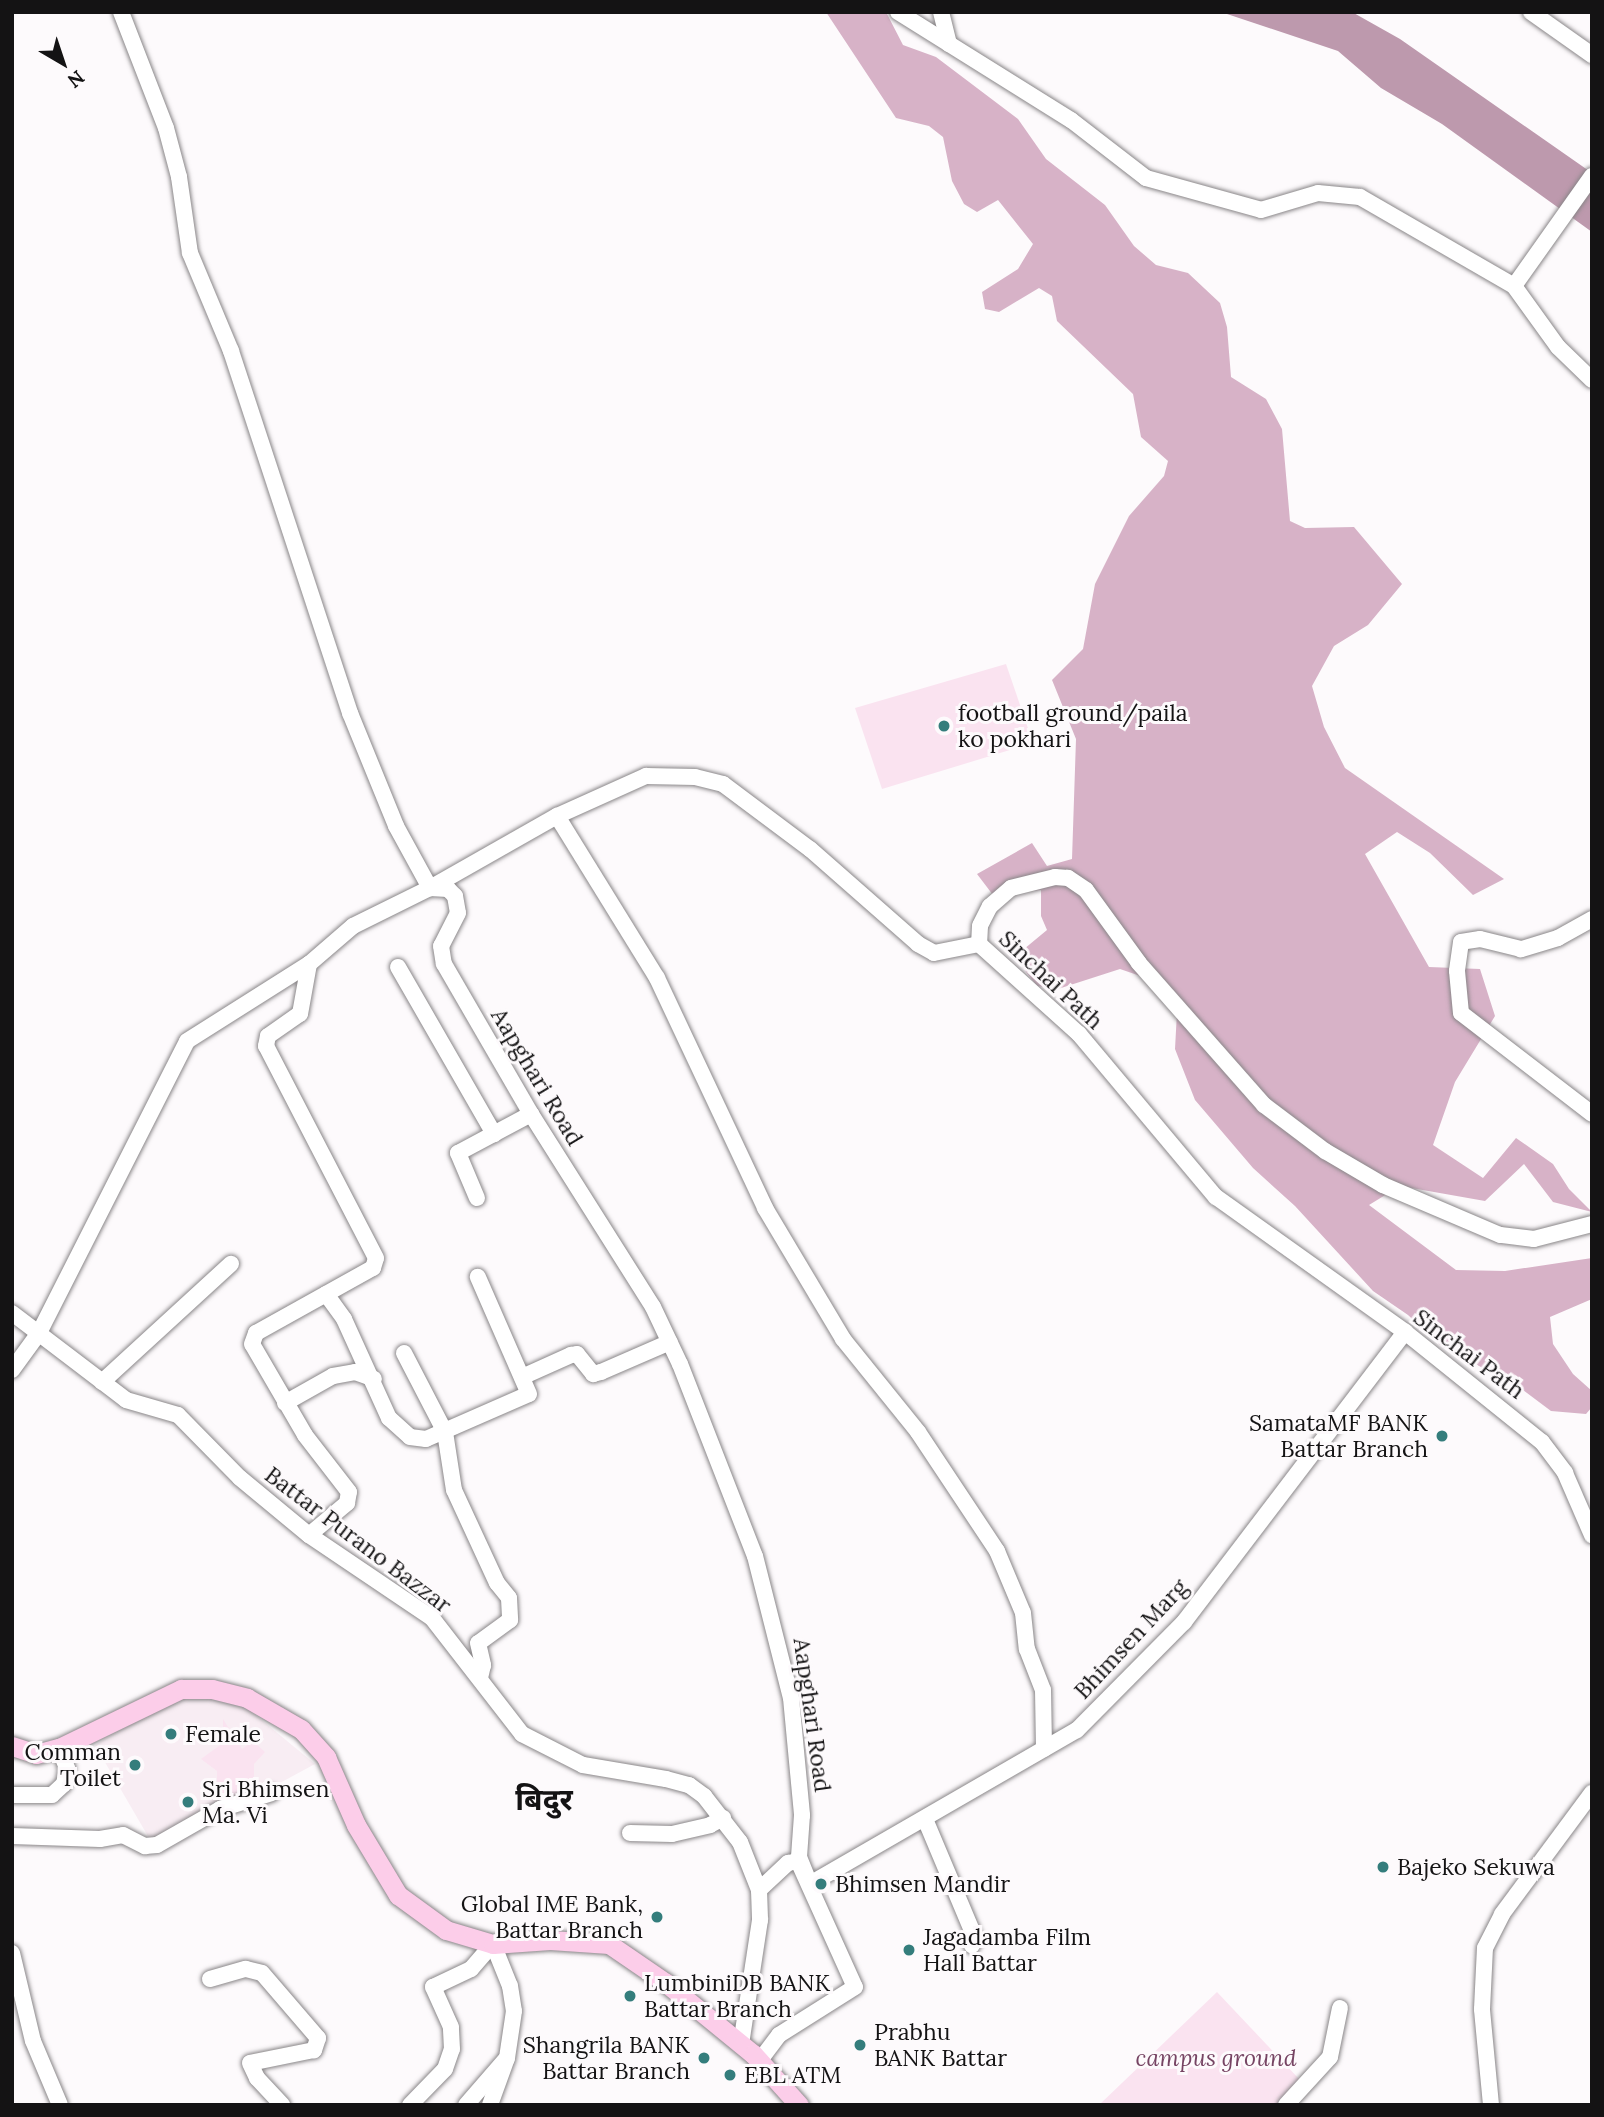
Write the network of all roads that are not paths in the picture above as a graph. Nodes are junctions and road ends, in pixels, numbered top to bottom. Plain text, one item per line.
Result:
1 (121, 12) edge
2 (898, 12) edge
3 (941, 12) edge
4 (1531, 12) edge
5 (948, 44) junction
6 (1592, 55) edge
7 (1592, 176) edge
8 (1514, 286) junction
9 (1592, 380) edge
10 (557, 816) junction
11 (430, 888) junction
12 (1592, 919) edge
13 (979, 944) junction
14 (309, 964) junction
15 (398, 967) dead end
16 (531, 1114) junction
17 (1592, 1114) edge
18 (494, 1134) junction
19 (477, 1199) dead end
20 (1592, 1224) edge
21 (231, 1264) dead end
22 (478, 1277) dead end
23 (326, 1294) junction
24 (12, 1312) edge
25 (1405, 1332) junction
26 (39, 1333) junction
27 (670, 1342) junction
28 (404, 1353) dead end
29 (12, 1370) edge
30 (522, 1377) junction
31 (374, 1379) junction
32 (103, 1382) junction
33 (285, 1403) junction
34 (445, 1432) junction
35 (309, 1535) junction
36 (1592, 1535) edge
37 (480, 1678) junction
38 (12, 1746) edge
39 (59, 1748) junction
40 (1044, 1749) junction
41 (272, 1793) dead end
42 (1592, 1793) edge
43 (12, 1795) edge
44 (723, 1818) junction
45 (926, 1819) junction
46 (630, 1833) dead end
47 (12, 1836) edge
48 (810, 1884) junction
49 (759, 1890) junction
50 (493, 1944) junction
51 (972, 1945) dead end
52 (12, 1953) edge
53 (210, 1979) dead end
54 (1340, 2008) dead end
55 (741, 2043) junction
56 (507, 2058) junction
57 (760, 2060) junction
58 (60, 2105) edge
59 (282, 2105) edge
60 (410, 2105) edge
61 (466, 2105) edge
62 (490, 2105) edge
63 (799, 2105) edge
64 (1286, 2105) edge
65 (1491, 2105) edge

1 - 11 street
2 - 5 street
3 - 5 street
4 - 6 street
5 - 8 street
7 - 8 street
8 - 9 street
10 - 11 street
10 - 13 street
10 - 40 street
11 - 14 street
11 - 16 street, Aapghari Road
12 - 17 street
13 - 20 street, Sinchai Path
13 - 25 street, Sinchai Path
14 - 23 street
14 - 26 street
15 - 18 street
16 - 18 street
16 - 27 street, Aapghari Road
18 - 19 street
21 - 32 street
22 - 30 street
23 - 31 street
23 - 33 street
24 - 26 street, Battar Purano Bazzar
25 - 36 street, Sinchai Path
25 - 40 street, Bhimsen Marg
26 - 29 street
26 - 32 street, Battar Purano Bazzar
27 - 30 street
27 - 48 street, Aapghari Road
28 - 34 street
30 - 34 street
31 - 33 street
31 - 34 street
32 - 35 street, Battar Purano Bazzar
33 - 35 street
34 - 37 street
35 - 37 street, Battar Purano Bazzar
37 - 44 street, Battar Purano Bazzar
38 - 39 main road
39 - 43 street
39 - 50 main road
40 - 45 street, Bhimsen Marg
41 - 47 street
42 - 65 street
44 - 46 street
44 - 49 street, Battar Purano Bazzar
45 - 48 street, Bhimsen Marg
45 - 51 street
48 - 49 street
48 - 57 street
49 - 55 street, Battar Purano Bazzar
50 - 55 main road
50 - 56 street
50 - 60 street
52 - 58 street
53 - 59 street
54 - 64 street
55 - 57 main road
56 - 61 street
56 - 62 street
57 - 63 main road

